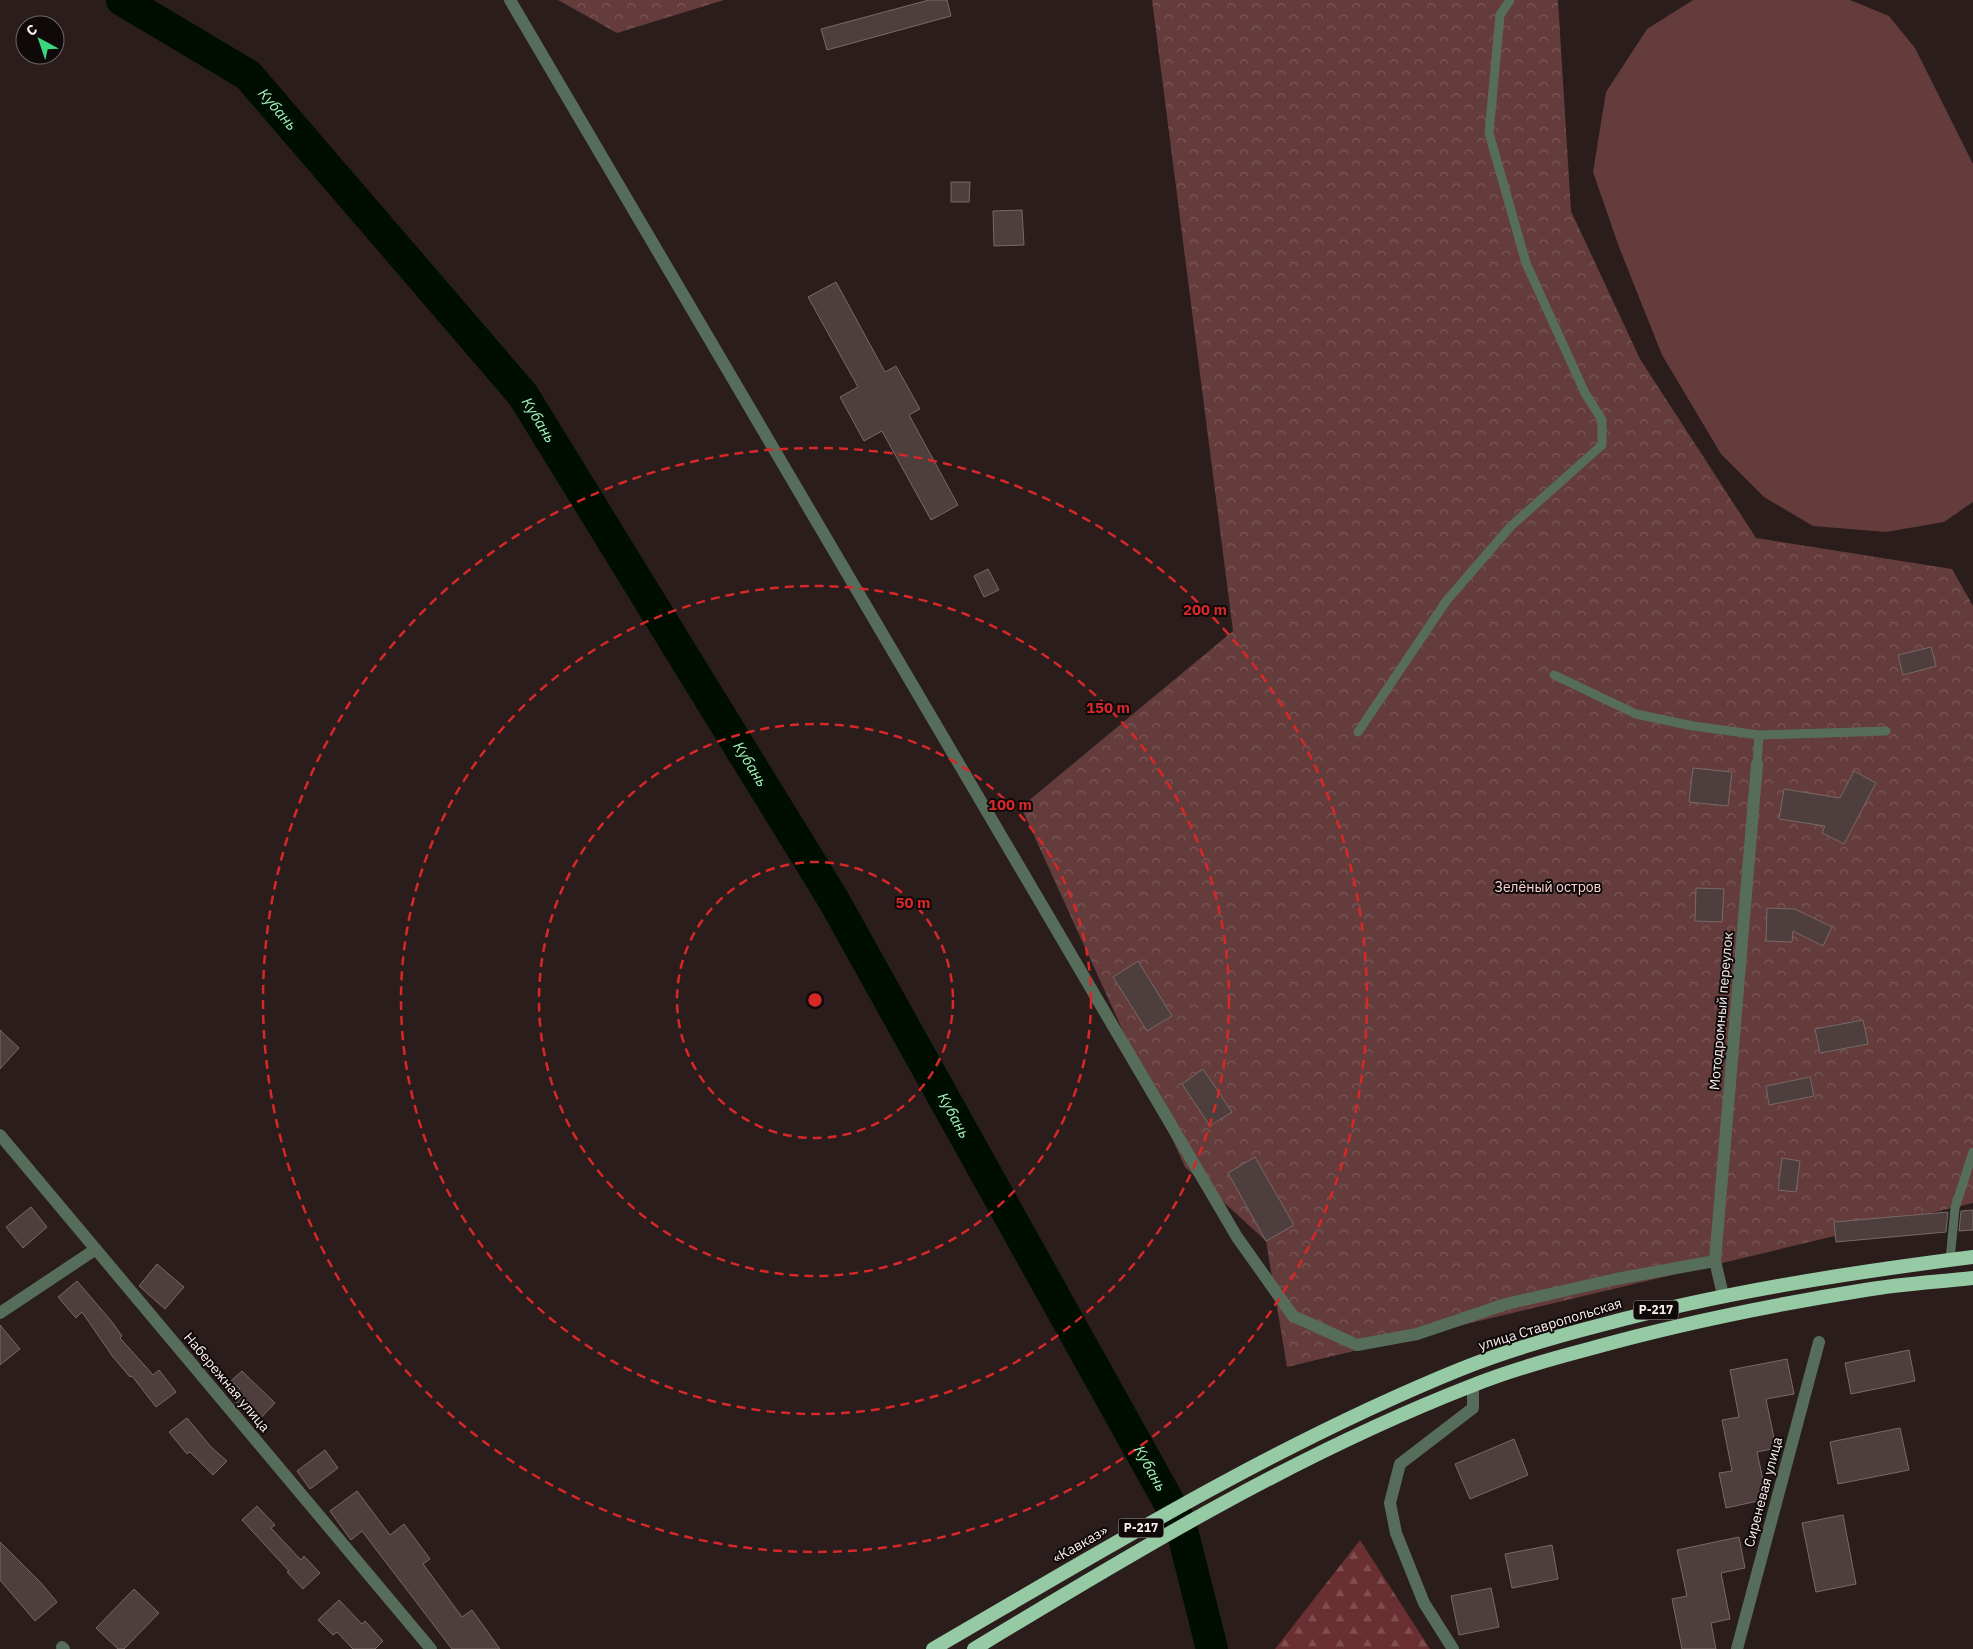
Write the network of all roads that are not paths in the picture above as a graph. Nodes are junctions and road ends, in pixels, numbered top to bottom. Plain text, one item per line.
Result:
1 (510, 0) edge
2 (1510, 0) edge
3 (1554, 675) dead end
4 (1886, 731) dead end
5 (1358, 732) dead end
6 (1759, 735) junction
7 (1757, 764) joint
8 (0, 1135) edge
9 (1973, 1152) edge
10 (96, 1249) junction
11 (1973, 1258) edge
12 (1950, 1260) junction
13 (1715, 1261) junction
14 (1973, 1278) edge
15 (1723, 1295) junction
16 (0, 1313) edge
17 (1819, 1342) dead end
18 (1473, 1385) junction
19 (1352, 1416) joint
20 (431, 1649) edge
21 (933, 1649) edge
22 (974, 1649) edge
23 (1453, 1649) edge
24 (1737, 1649) edge

1 - 13 street
2 - 5 lane
3 - 6 lane
4 - 6 lane
6 - 7 lane
7 - 13 street, Мотодромный переулок
8 - 10 street, Набережная улица
9 - 12 lane
10 - 16 street
10 - 20 street, Набережная улица
11 - 12 highway, улица Ставропольская / Р-217
12 - 15 highway, улица Ставропольская / Р-217
13 - 15 street, Мотодромный переулок
14 - 18 highway, Р-217
15 - 19 highway, улица Ставропольская / Р-217
17 - 24 street, Сиреневая улица
18 - 22 highway, Р-217
18 - 23 street
19 - 21 highway, «Кавказ» / Р-217

